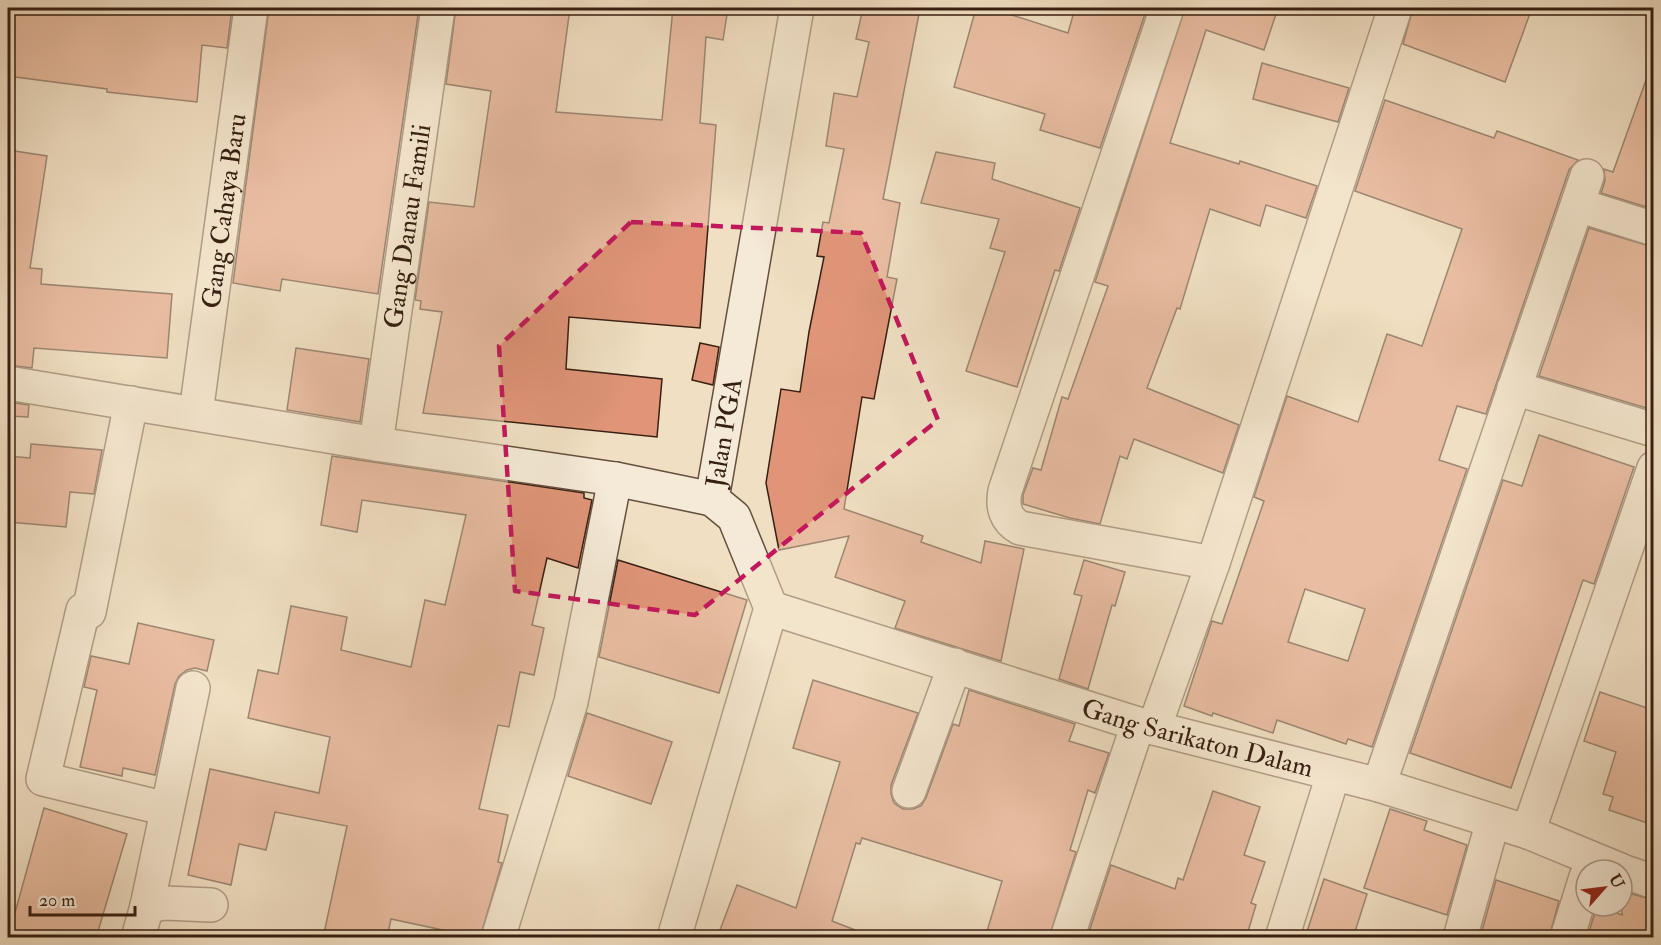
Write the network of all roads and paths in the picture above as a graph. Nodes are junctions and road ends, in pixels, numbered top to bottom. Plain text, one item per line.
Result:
1 (251, 8) edge
2 (438, 8) edge
3 (797, 8) edge
4 (1167, 8) edge
5 (1395, 8) edge
6 (1653, 229) edge
7 (8, 383) edge
8 (1514, 388) junction
9 (131, 403) junction
10 (196, 413) junction
11 (1653, 430) edge
12 (376, 444) junction
13 (1653, 468) edge
14 (615, 479) junction
15 (712, 499) junction
16 (1213, 563) junction
17 (771, 608) junction
18 (955, 666) junction
19 (193, 688) dead end
20 (1146, 726) junction
21 (1332, 775) junction
22 (1379, 785) junction
23 (909, 791) dead end
24 (167, 808) junction
25 (1493, 821) junction
26 (1528, 832) junction
27 (1579, 858) edge
28 (1634, 878) edge
29 (1653, 882) edge
30 (211, 905) dead end
31 (147, 906) junction
32 (1577, 918) edge
33 (138, 938) edge
34 (498, 938) edge
35 (674, 938) edge
36 (1067, 938) edge
37 (1282, 938) edge
38 (1460, 938) edge
39 (1567, 938) edge

1 - 10 street, Gang Cahaya Baru
2 - 12 street, Gang Danau Famili
3 - 15 street, Jalan PGA
4 - 16 street
5 - 16 street
6 - 8 street
7 - 9 street
8 - 11 street
8 - 22 street
9 - 10 street
9 - 24 street
10 - 12 street
12 - 14 street
13 - 26 street
14 - 15 street
14 - 34 street
15 - 17 street, Jalan PGA
16 - 20 street
17 - 18 street, Gang Sarikaton Dalam
17 - 35 street
18 - 20 street, Gang Sarikaton Dalam
18 - 23 street
19 - 24 street
20 - 21 street, Gang Sarikaton Dalam
20 - 36 street
21 - 22 street, Gang Sarikaton Dalam
21 - 37 street
22 - 25 street, Gang Sarikaton Dalam
24 - 31 street
25 - 26 street, Gang Sarikaton Dalam
25 - 38 street
26 - 27 street, Gang Sarikaton Dalam
28 - 29 street, Gang Sarikaton Dalam
30 - 31 street
31 - 33 street
32 - 39 street

